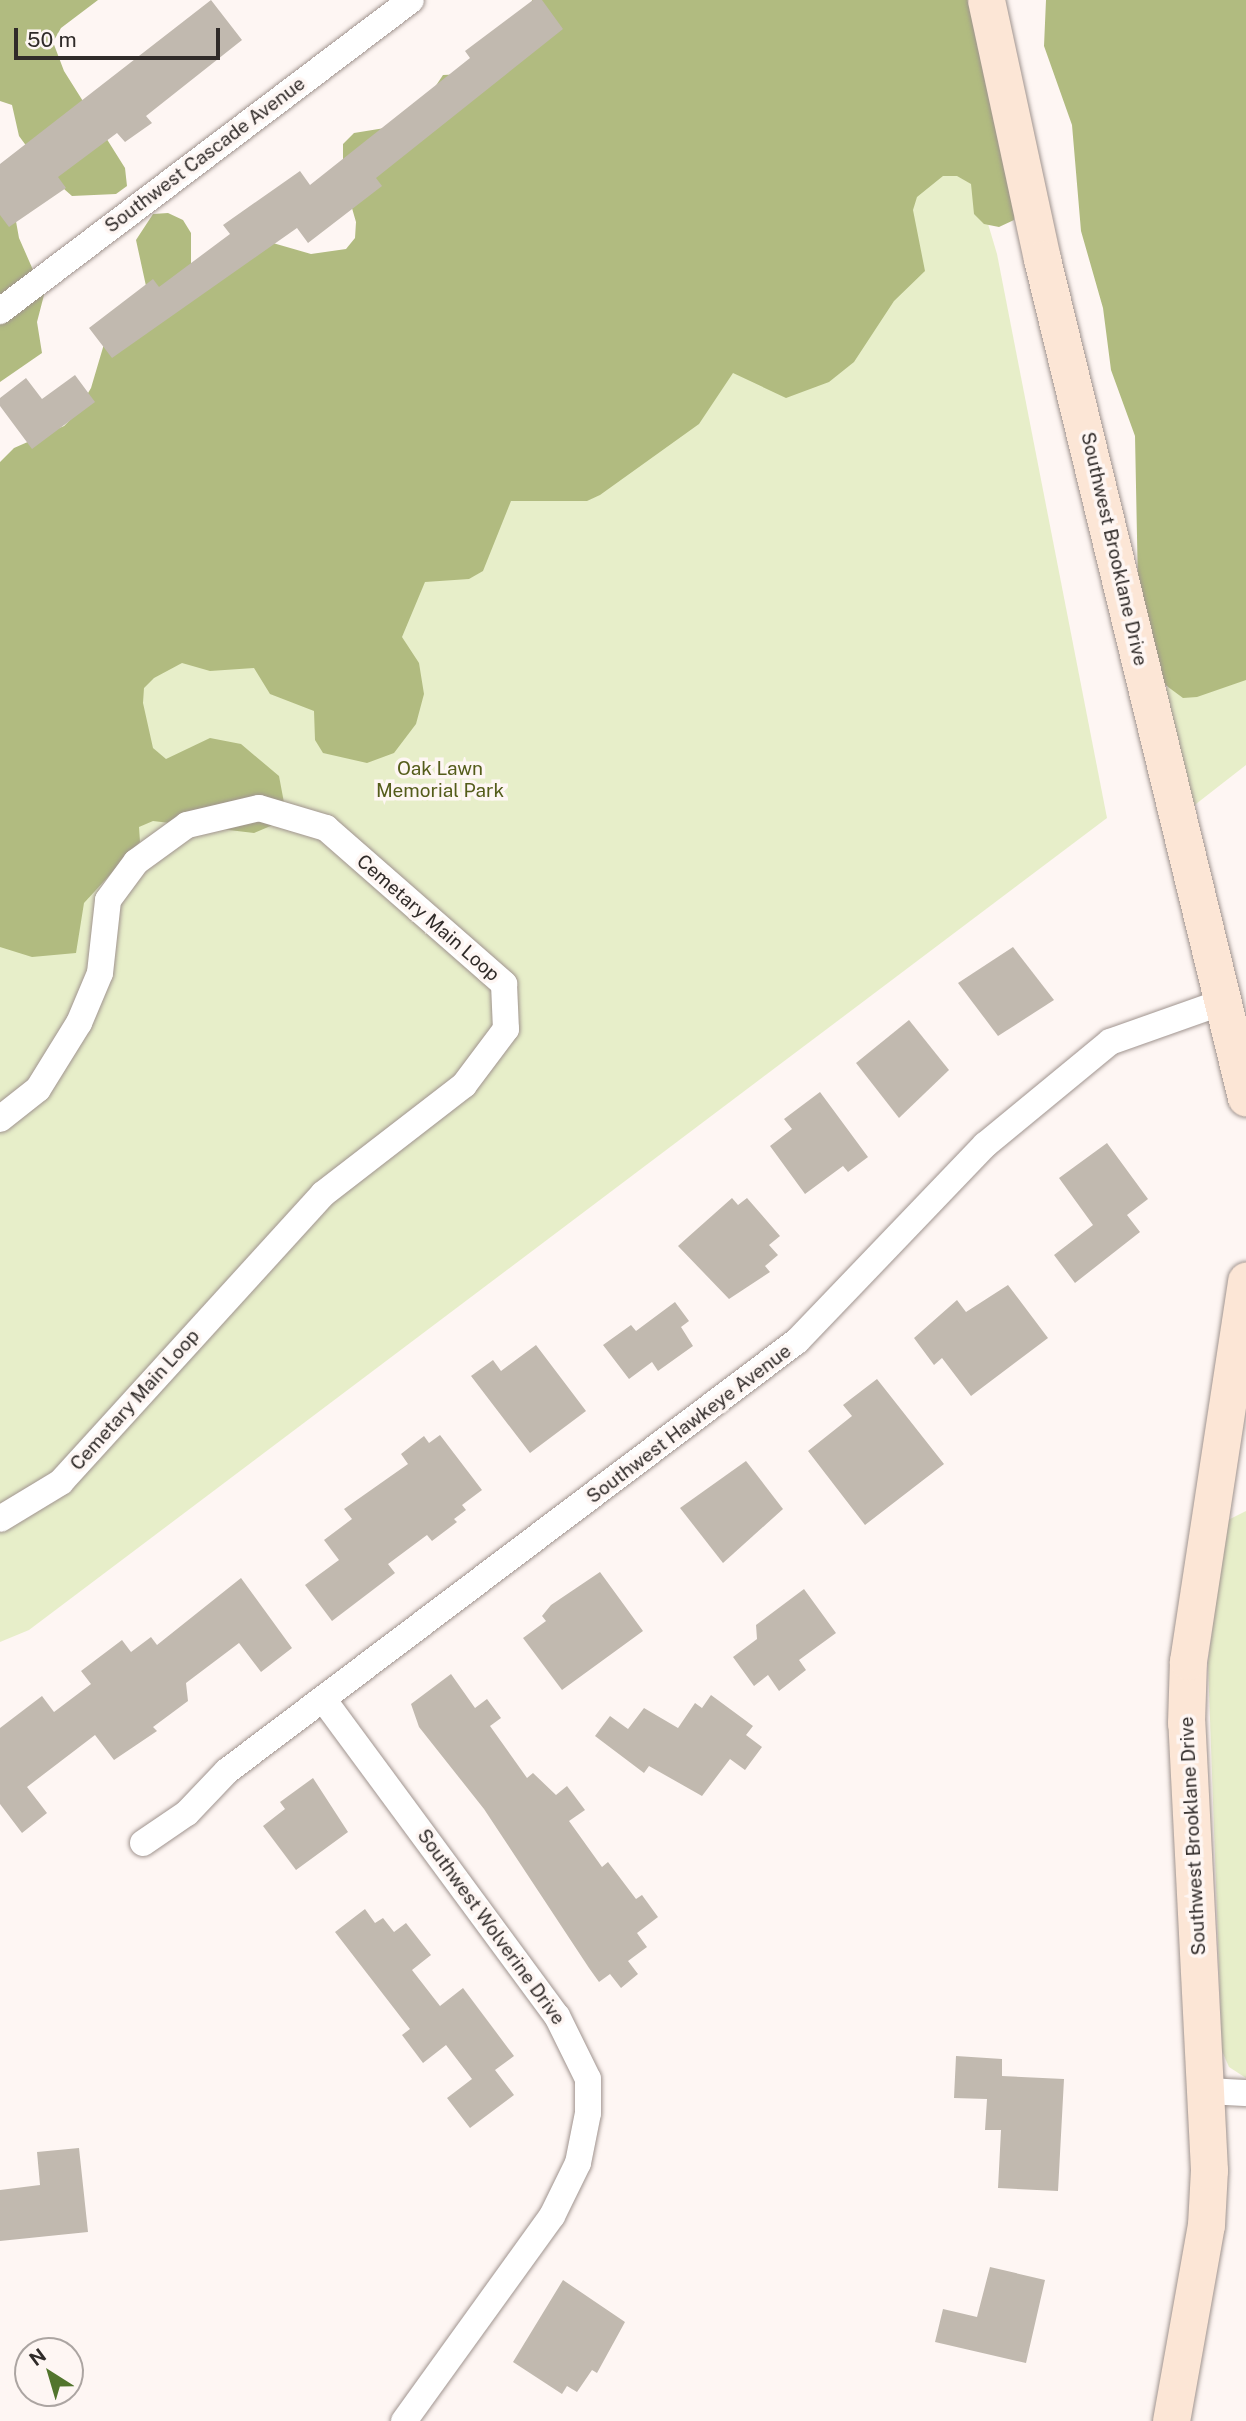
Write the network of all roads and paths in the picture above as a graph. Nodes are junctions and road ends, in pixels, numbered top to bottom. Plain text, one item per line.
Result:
1 (411, 0) edge
2 (986, 0) edge
3 (0, 311) edge
4 (1223, 1002) junction
5 (1246, 1098) edge
6 (0, 1119) edge
7 (1246, 1280) edge
8 (0, 1519) edge
9 (323, 1699) junction
10 (143, 1843) dead end
11 (1206, 2091) junction
12 (1246, 2092) edge
13 (1179, 2412) edge
14 (404, 2421) edge

1 - 3 street, Southwest Cascade Avenue
2 - 4 street, Southwest Brooklane Drive
4 - 5 street, Southwest Brooklane Drive
4 - 9 street, Southwest Hawkeye Avenue
6 - 8 street, Cemetary Main Loop
7 - 11 street, Southwest Brooklane Drive
9 - 10 street, Southwest Hawkeye Avenue
9 - 14 street, Southwest Wolverine Drive
11 - 12 street
11 - 13 street, Southwest Brooklane Drive

